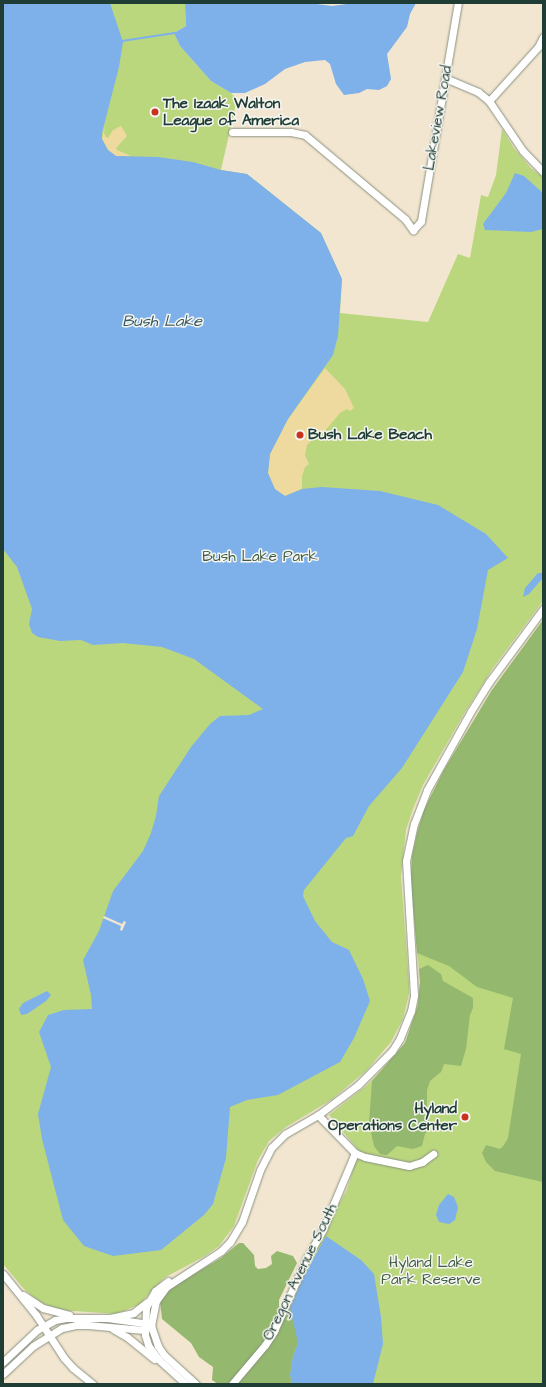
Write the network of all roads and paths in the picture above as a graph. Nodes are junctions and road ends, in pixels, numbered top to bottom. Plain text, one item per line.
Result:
1 (458, 3) edge
2 (543, 37) edge
3 (445, 78) junction
4 (489, 101) junction
5 (232, 132) dead end
6 (543, 172) edge
7 (543, 609) edge
8 (318, 1115) junction
9 (355, 1153) junction
10 (433, 1154) dead end
11 (194, 1268) junction
12 (3, 1274) edge
13 (17, 1291) junction
14 (150, 1299) junction
15 (77, 1316) junction
16 (107, 1318) junction
17 (103, 1327) junction
18 (147, 1327) junction
19 (46, 1331) junction
20 (3, 1362) edge
21 (165, 1367) junction
22 (3, 1374) edge
23 (93, 1384) edge
24 (186, 1384) edge
25 (196, 1384) edge
26 (232, 1384) edge

1 - 3 street, Lakeview Road
2 - 4 street
3 - 4 street
3 - 5 street, Lakeview Road
4 - 6 street
7 - 8 street
8 - 9 street
8 - 11 street
9 - 10 street
9 - 26 street, Oregon Avenue South
11 - 14 street
11 - 18 street
12 - 13 street
13 - 15 street
13 - 19 street
14 - 16 street
14 - 18 street
15 - 16 street
15 - 19 street
16 - 18 street
17 - 18 street
17 - 19 street
17 - 21 street
18 - 21 street
18 - 25 street
19 - 20 street
19 - 22 street
19 - 23 street
21 - 24 street

